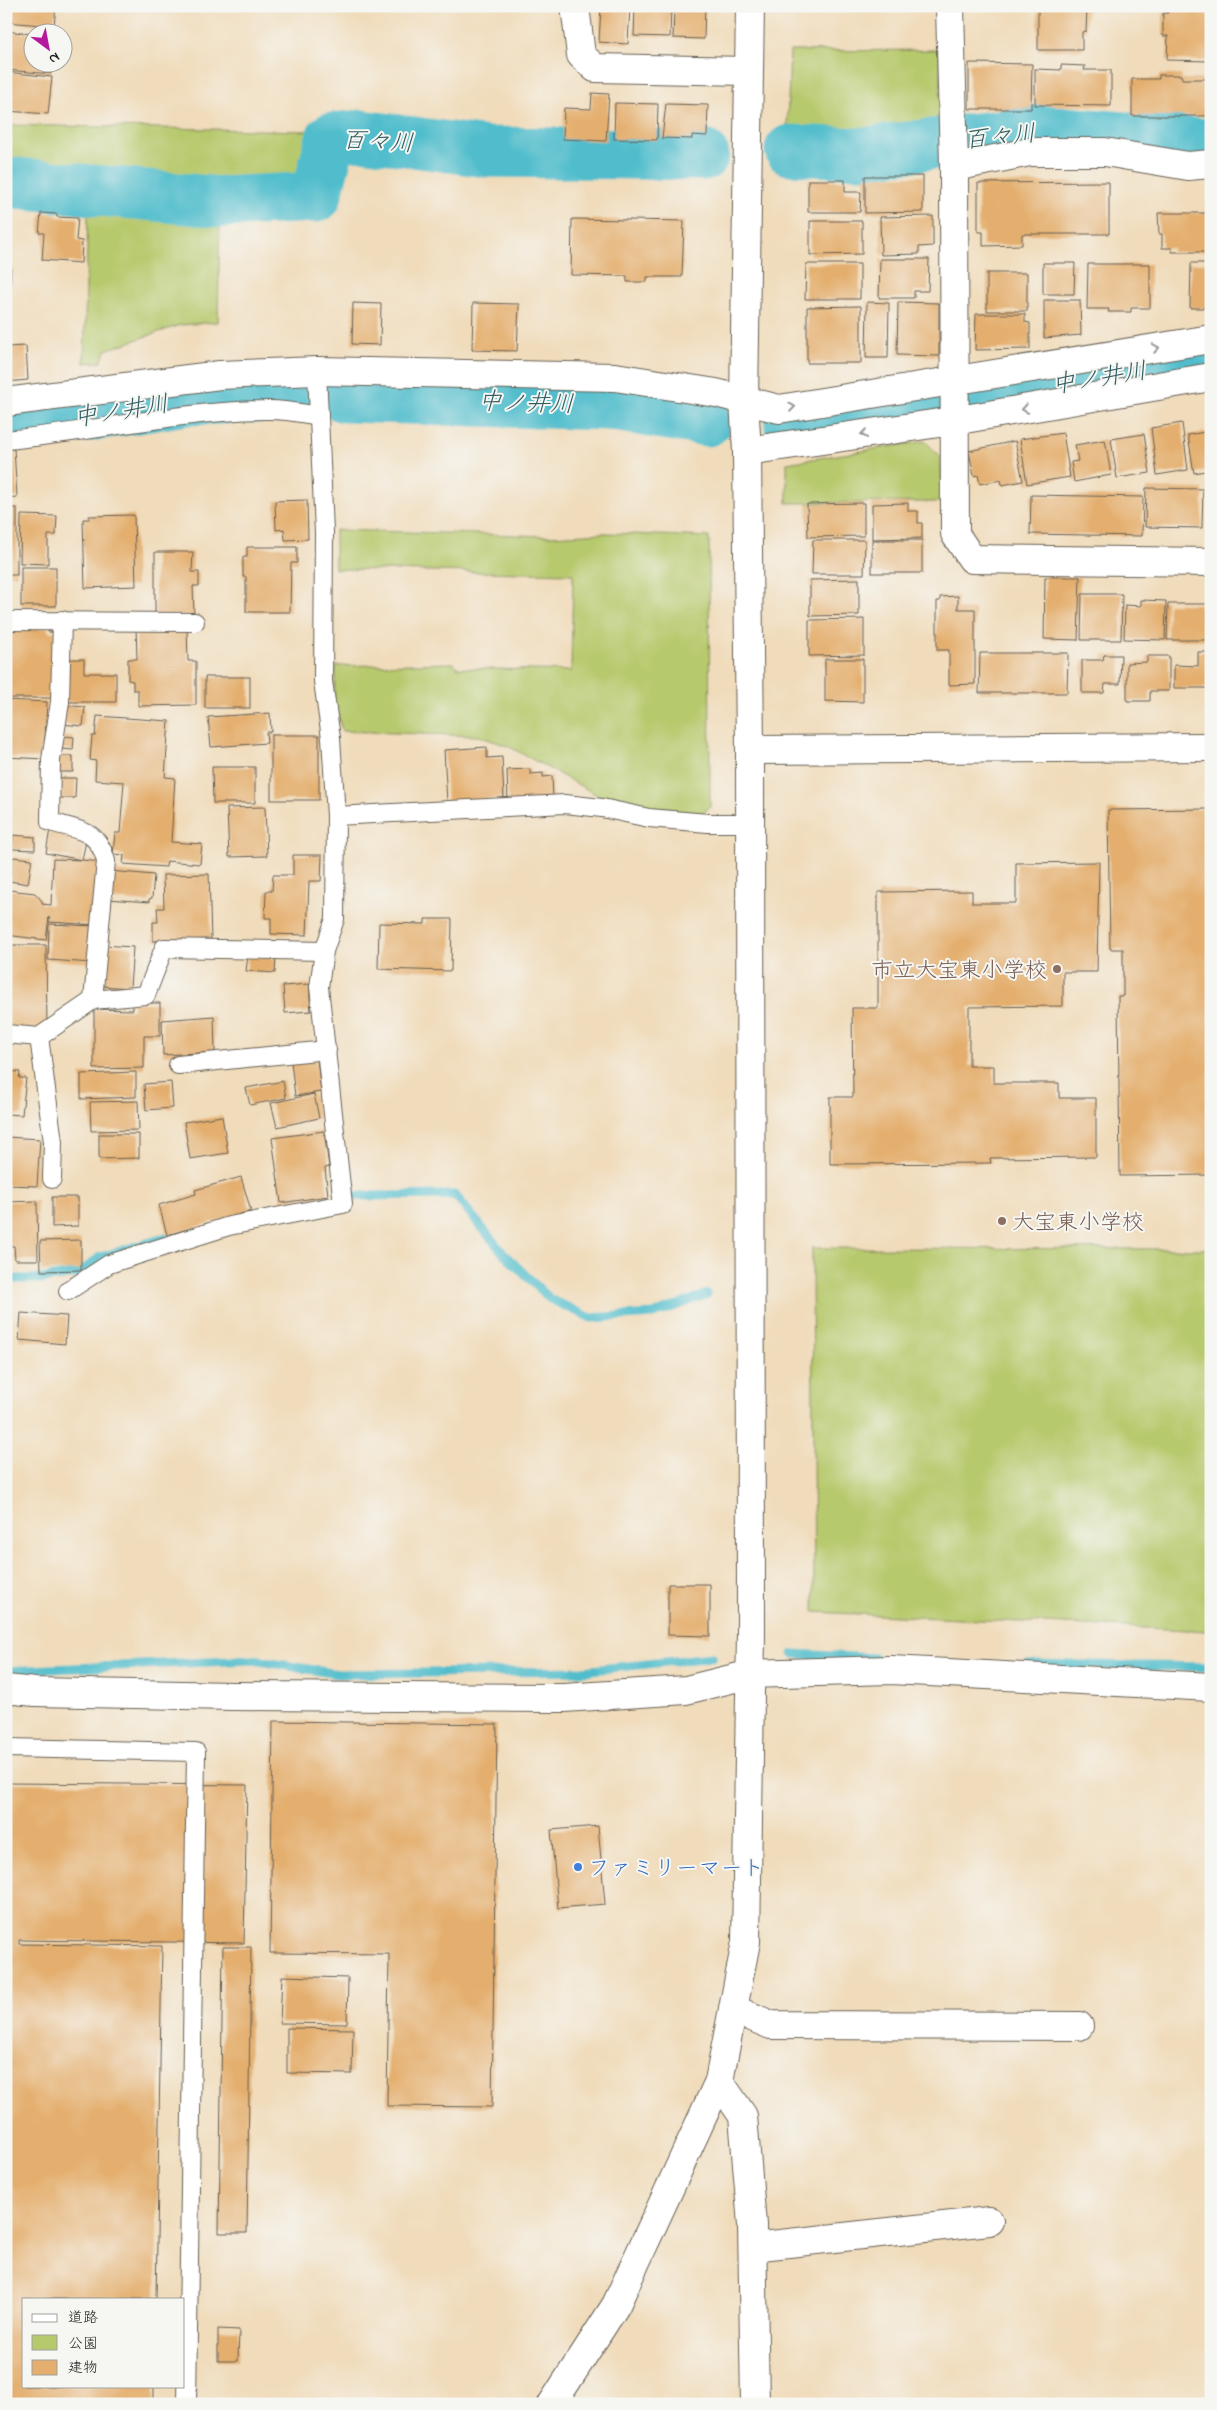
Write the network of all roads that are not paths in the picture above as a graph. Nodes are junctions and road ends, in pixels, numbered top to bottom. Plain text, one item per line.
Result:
1 (575, 6) edge
2 (750, 6) edge
3 (950, 6) edge
4 (748, 71) junction
5 (954, 151) junction
6 (1211, 164) edge
7 (1211, 339) edge
8 (317, 371) junction
9 (1211, 377) edge
10 (953, 381) junction
11 (744, 401) junction
12 (6, 402) edge
13 (319, 416) junction
14 (953, 421) junction
15 (6, 440) edge
16 (748, 451) junction
17 (1211, 562) edge
18 (62, 620) junction
19 (6, 621) edge
20 (195, 622) dead end
21 (1211, 747) edge
22 (750, 750) junction
23 (336, 816) junction
24 (750, 823) junction
25 (324, 951) junction
26 (94, 1000) junction
27 (6, 1034) edge
28 (40, 1037) junction
29 (327, 1050) junction
30 (178, 1065) dead end
31 (52, 1179) dead end
32 (68, 1290) dead end
33 (751, 1674) junction
34 (1211, 1687) edge
35 (6, 1689) edge
36 (6, 1748) edge
37 (733, 2009) junction
38 (1079, 2026) dead end
39 (719, 2081) junction
40 (989, 2222) dead end
41 (753, 2247) junction
42 (186, 2404) edge
43 (552, 2404) edge
44 (755, 2404) edge

1 - 4 street
2 - 4 street
3 - 5 street
4 - 11 street
5 - 6 street
5 - 10 street
10 -> 7 street
8 - 11 street
8 - 12 street
8 - 13 lane
9 -> 14 street
11 -> 10 street
10 - 14 street
11 - 16 street
13 - 15 lane
13 - 23 lane
14 -> 16 street
14 - 17 street
16 - 22 street
18 - 19 lane
18 - 20 lane
18 - 26 lane
21 - 22 street
22 - 24 street
23 - 24 lane
23 - 25 lane
24 - 33 street
25 - 26 lane
25 - 29 lane
26 - 28 lane
27 - 28 lane
28 - 31 lane
29 - 30 lane
29 - 32 lane
33 - 34 street
33 - 35 street
33 - 37 street
36 - 42 lane
37 - 38 street
37 - 39 street
39 - 41 street
39 - 43 street
40 - 41 street
41 - 44 street

